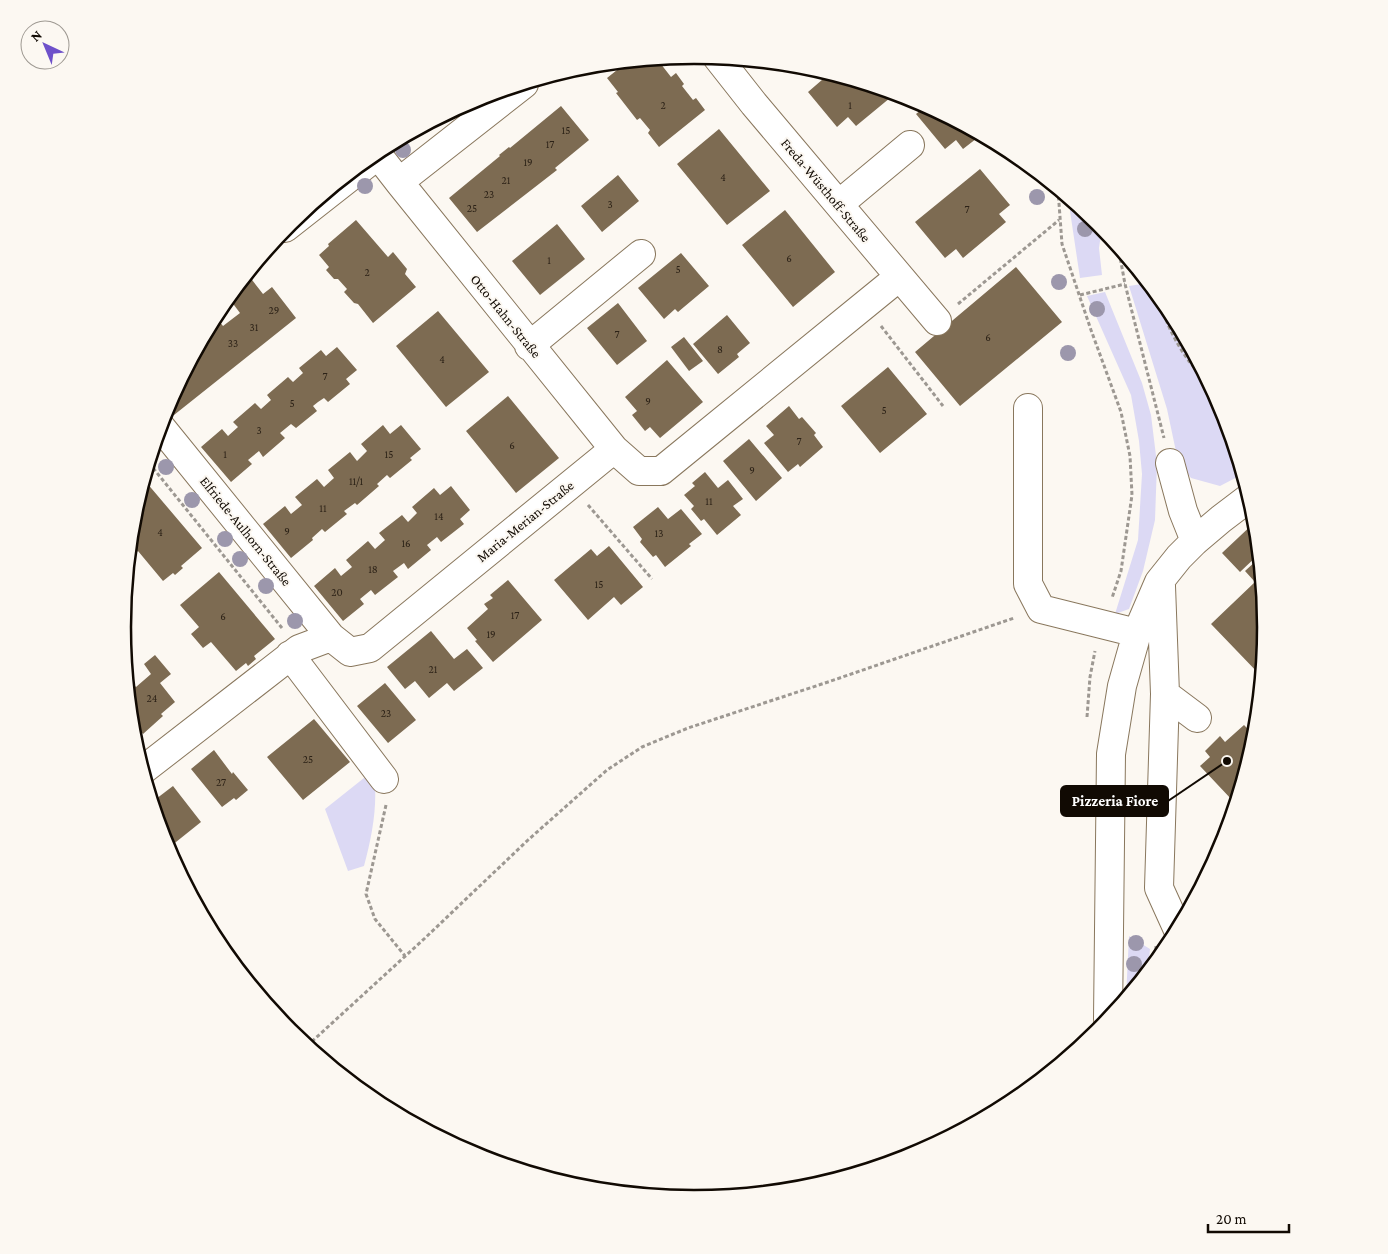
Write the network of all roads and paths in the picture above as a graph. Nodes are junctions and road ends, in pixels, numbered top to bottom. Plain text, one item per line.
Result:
1 (723, 65) edge
2 (510, 95) edge
3 (910, 145) dead end
4 (381, 159) edge
5 (399, 182) junction
6 (1059, 198) edge
7 (839, 204) junction
8 (1060, 220) junction
9 (640, 254) dead end
10 (1121, 260) edge
11 (899, 277) junction
12 (1125, 284) junction
13 (1080, 295) junction
14 (865, 305) junction
15 (937, 321) joint
16 (1168, 323) edge
17 (529, 346) junction
18 (1191, 362) edge
19 (943, 406) dead end
20 (1028, 408) dead end
21 (166, 433) edge
22 (614, 449) junction
23 (1170, 463) joint
24 (154, 469) edge
25 (570, 483) junction
26 (1243, 503) edge
27 (1195, 541) junction
28 (652, 579) dead end
29 (1160, 582) junction
30 (1041, 609) junction
31 (1102, 624) junction
32 (1137, 633) junction
33 (331, 637) junction
34 (295, 652) junction
35 (1165, 694) junction
36 (1197, 718) dead end
37 (148, 765) edge
38 (384, 779) joint
39 (1174, 921) edge
40 (405, 956) junction
41 (1108, 1008) edge
42 (313, 1041) edge

1 - 7 street, Freda-Wüsthoff-Straße
2 - 5 street
3 - 7 street
4 - 5 street, Otto-Hahn-Straße
5 - 17 street, Otto-Hahn-Straße
6 - 8 path
7 - 11 street, Freda-Wüsthoff-Straße
8 - 13 path
8 - 15 path
9 - 17 street
10 - 12 path
11 - 14 street
11 - 15 street, Freda-Wüsthoff-Straße
12 - 13 path
12 - 23 path
13 - 31 path
14 - 19 path
14 - 22 street
16 - 18 path
17 - 22 street, Otto-Hahn-Straße
20 - 30 street
21 - 33 street, Elfriede-Aulhorn-Straße
22 - 25 street, Maria-Merian-Straße
23 - 27 street
24 - 34 path
25 - 28 path
25 - 33 street, Maria-Merian-Straße
26 - 27 street
27 - 29 street
29 - 32 street
29 - 35 street
30 - 31 street
30 - 40 path
31 - 32 street
32 - 41 street
33 - 34 street
34 - 37 street
34 - 38 street
35 - 36 street
35 - 39 street
38 - 40 path
40 - 42 path

